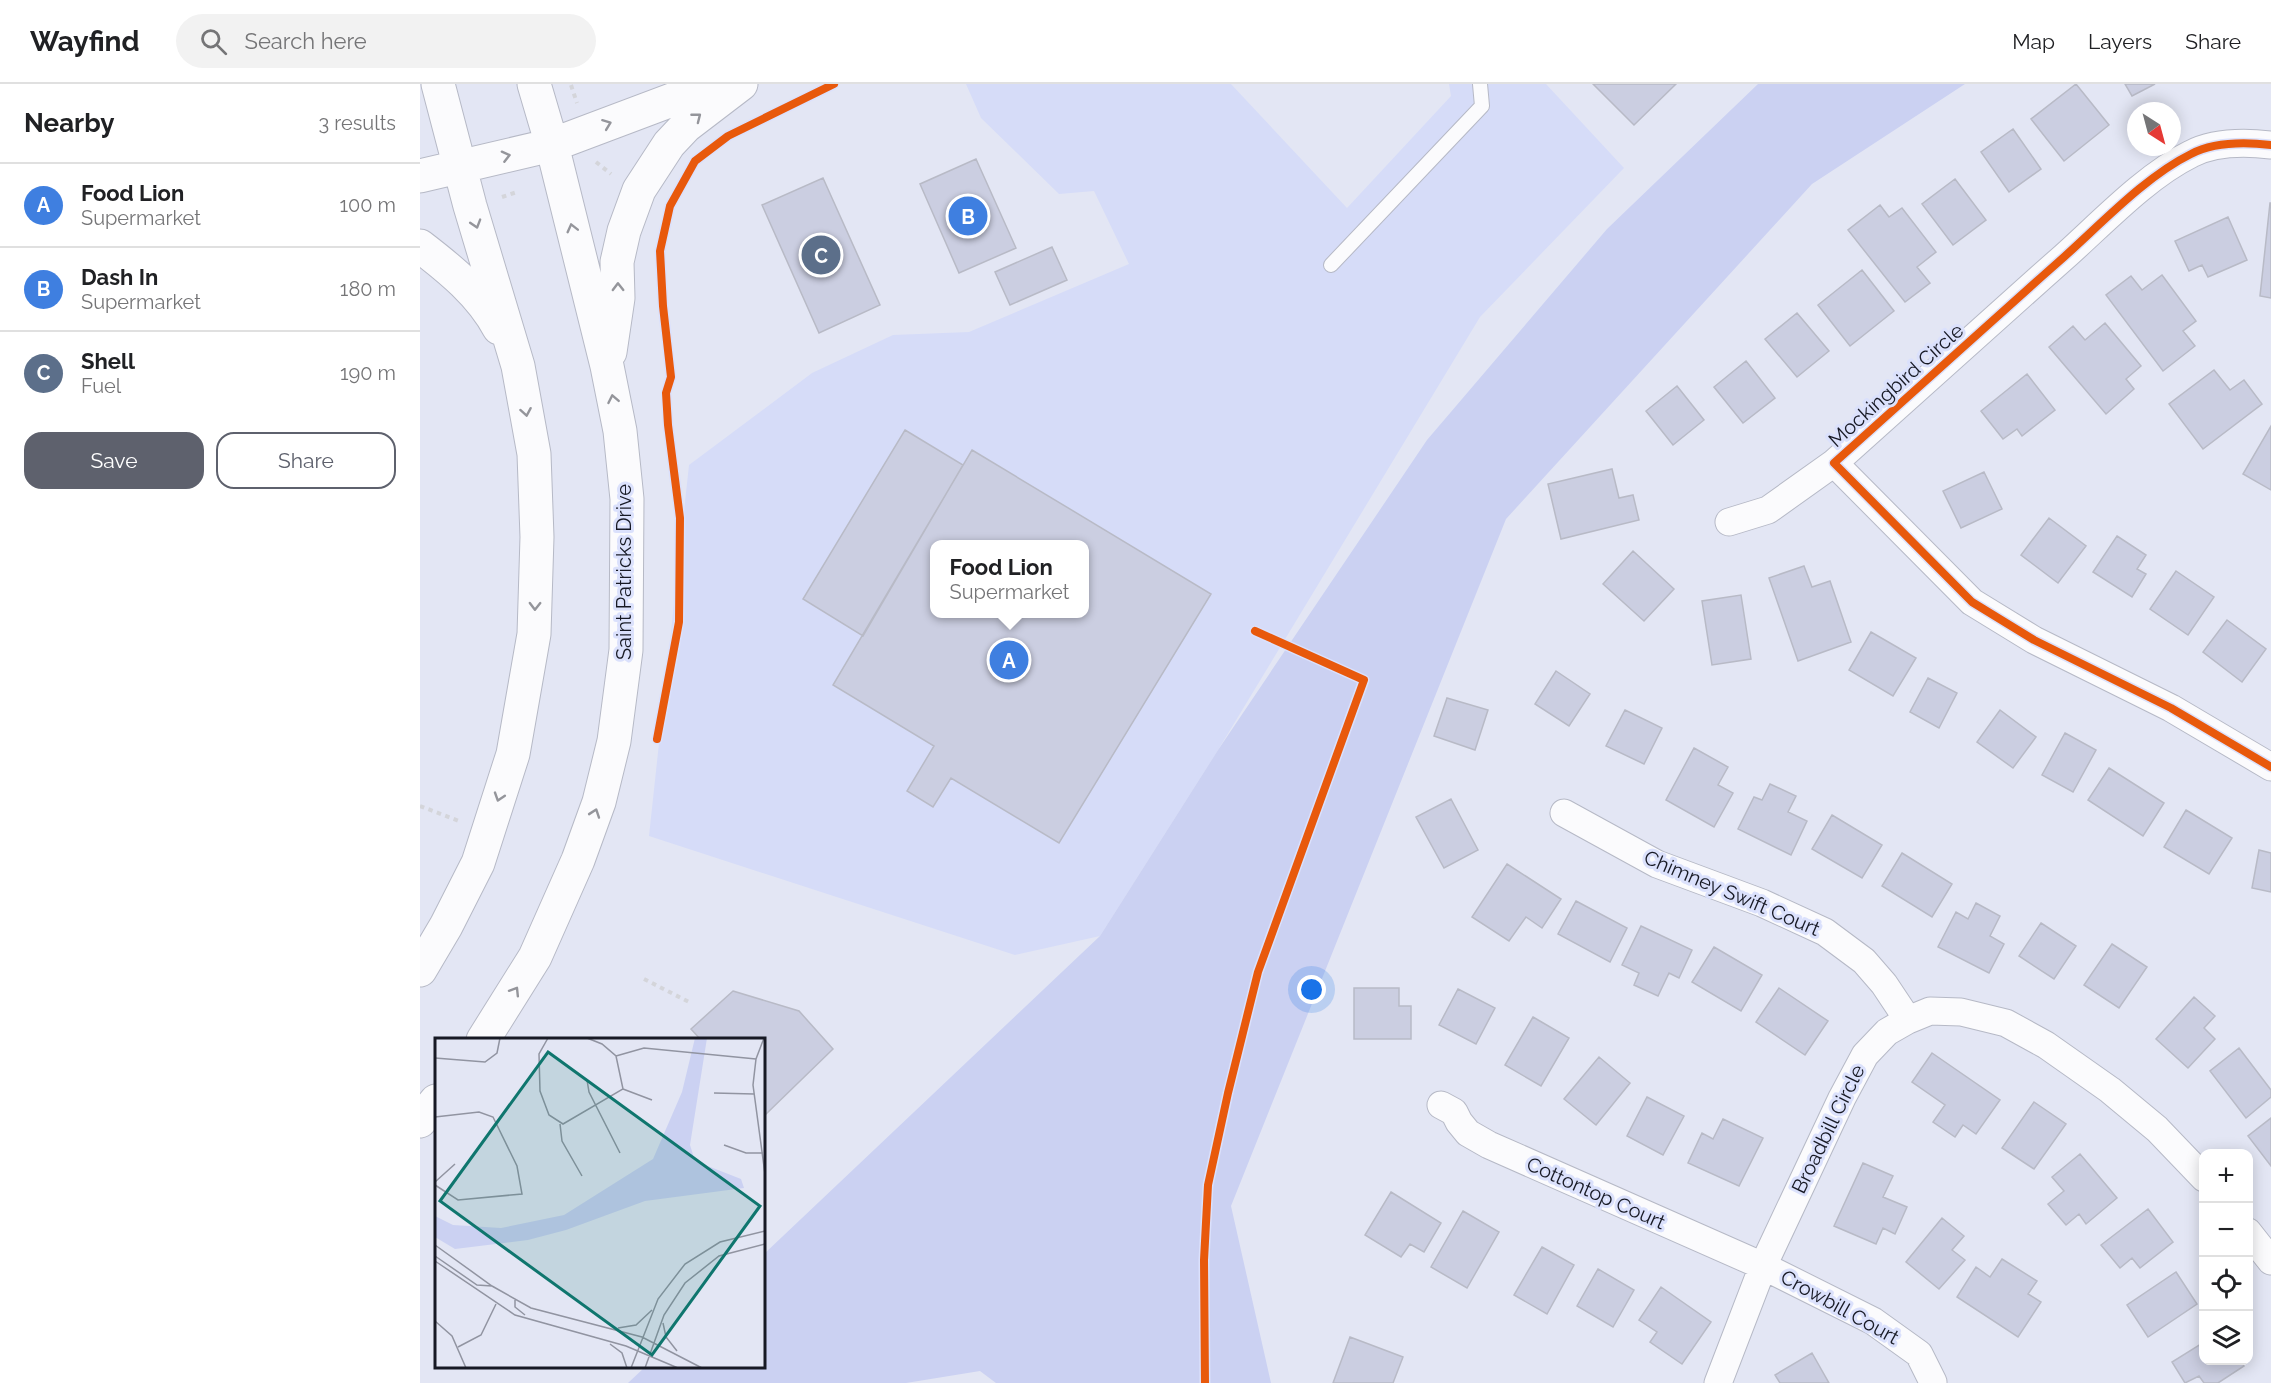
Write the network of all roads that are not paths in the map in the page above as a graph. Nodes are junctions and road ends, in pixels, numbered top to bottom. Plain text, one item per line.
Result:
1 (438, 84) edge
2 (534, 84) edge
3 (714, 84) edge
4 (741, 84) edge
5 (1480, 84) edge
6 (552, 145) junction
7 (2271, 145) edge
8 (460, 168) junction
9 (420, 176) edge
10 (420, 246) edge
11 (1331, 265) dead end
12 (518, 366) junction
13 (608, 366) junction
14 (1834, 463) junction
15 (1729, 522) dead end
16 (2271, 766) edge
17 (1564, 813) dead end
18 (420, 970) edge
19 (1908, 1020) junction
20 (484, 1038) edge
21 (435, 1102) edge
22 (1441, 1105) dead end
23 (420, 1121) edge
24 (2199, 1173) edge
25 (2253, 1238) edge
26 (2271, 1261) edge
27 (1763, 1266) junction
28 (1933, 1382) edge
29 (1718, 1383) edge

1 - 8 main road
2 - 6 main road, Saint Patricks Drive
6 -> 3 main road
13 -> 4 main road
5 - 11 lane
8 -> 6 main road
13 -> 6 main road, Saint Patricks Drive
7 - 14 street, Mockingbird Circle
8 - 9 main road
8 -> 12 main road
10 - 12 main road
12 -> 18 main road
20 -> 13 main road, Saint Patricks Drive
14 - 15 street, Mockingbird Circle
14 - 16 street, Mockingbird Circle
17 - 19 street, Chimney Swift Court
19 - 24 street, Broadbill Circle
19 - 27 street, Broadbill Circle
21 - 23 main road
22 - 27 street, Cottontop Court
25 - 26 street
27 - 28 street, Crowbill Court
27 - 29 street, Broadbill Circle

